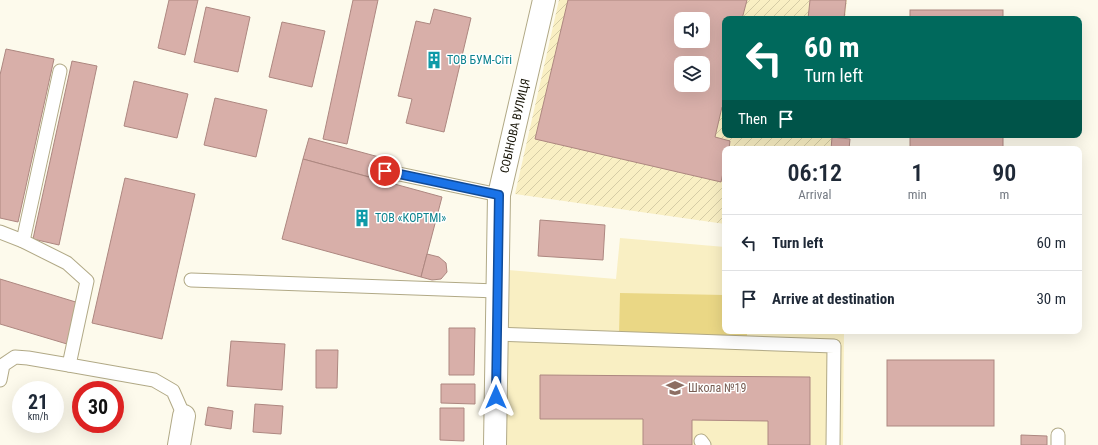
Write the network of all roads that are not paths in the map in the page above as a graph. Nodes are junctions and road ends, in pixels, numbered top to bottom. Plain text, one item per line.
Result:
1 (544, 0) edge
2 (60, 71) dead end
3 (385, 171) dead end
4 (499, 195) junction
5 (0, 232) edge
6 (23, 241) junction
7 (191, 280) dead end
8 (497, 291) junction
9 (496, 334) junction
10 (69, 366) junction
11 (0, 380) edge
12 (184, 416) joint
13 (179, 445) edge
14 (495, 445) edge
15 (833, 445) edge

1 - 4 street, СОБІНОВА ВУЛИЦЯ
2 - 6 lane
3 - 4 lane
4 - 8 street, СОБІНОВА ВУЛИЦЯ
5 - 6 lane
6 - 10 lane
7 - 8 lane
8 - 9 street, СОБІНОВА ВУЛИЦЯ
9 - 14 street, СОБІНОВА ВУЛИЦЯ
9 - 15 lane
10 - 11 lane
10 - 12 lane
12 - 13 street

